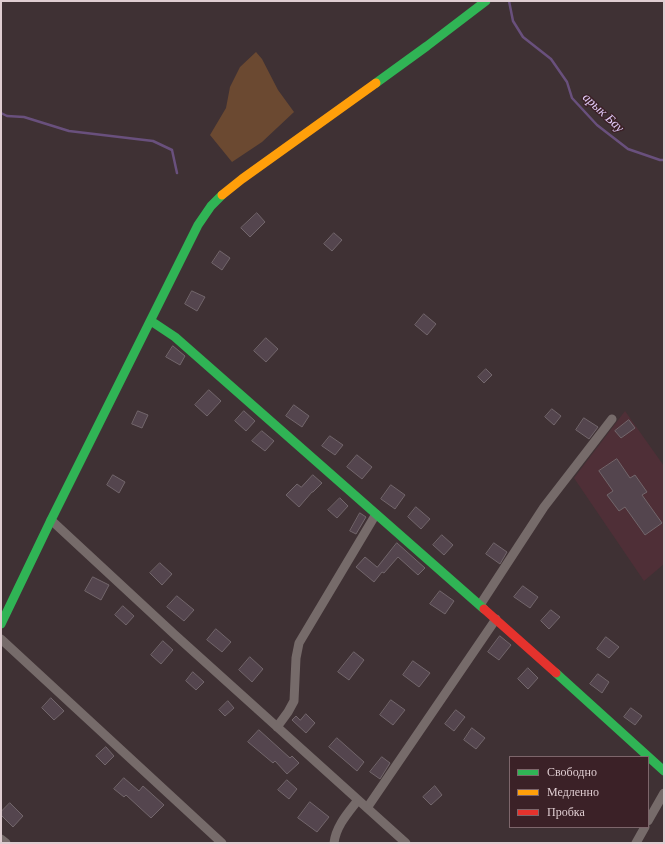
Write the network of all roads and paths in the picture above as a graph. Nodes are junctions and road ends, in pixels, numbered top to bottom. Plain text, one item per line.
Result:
1 (486, 1) edge
2 (151, 321) junction
3 (612, 419) dead end
4 (376, 514) junction
5 (51, 520) junction
6 (480, 605) junction
7 (496, 619) junction
8 (1, 624) edge
9 (1, 639) edge
10 (277, 727) junction
11 (647, 756) edge
12 (649, 757) edge
13 (664, 771) edge
14 (664, 793) edge
15 (358, 800) junction
16 (367, 808) junction
17 (649, 819) edge
18 (644, 828) edge
19 (1, 839) edge
20 (6, 843) edge
21 (222, 843) edge
22 (334, 843) edge
23 (406, 843) edge
24 (636, 843) edge

1 - 2 main road
2 - 4 main road
2 - 5 main road
3 - 6 street
4 - 6 main road
4 - 10 street
5 - 8 main road
5 - 10 street
6 - 7 main road
7 - 11 main road
7 - 16 street
9 - 21 street
10 - 15 street
12 - 13 main road
14 - 17 street
15 - 16 street
15 - 22 street
16 - 23 street
18 - 24 street
19 - 20 street

